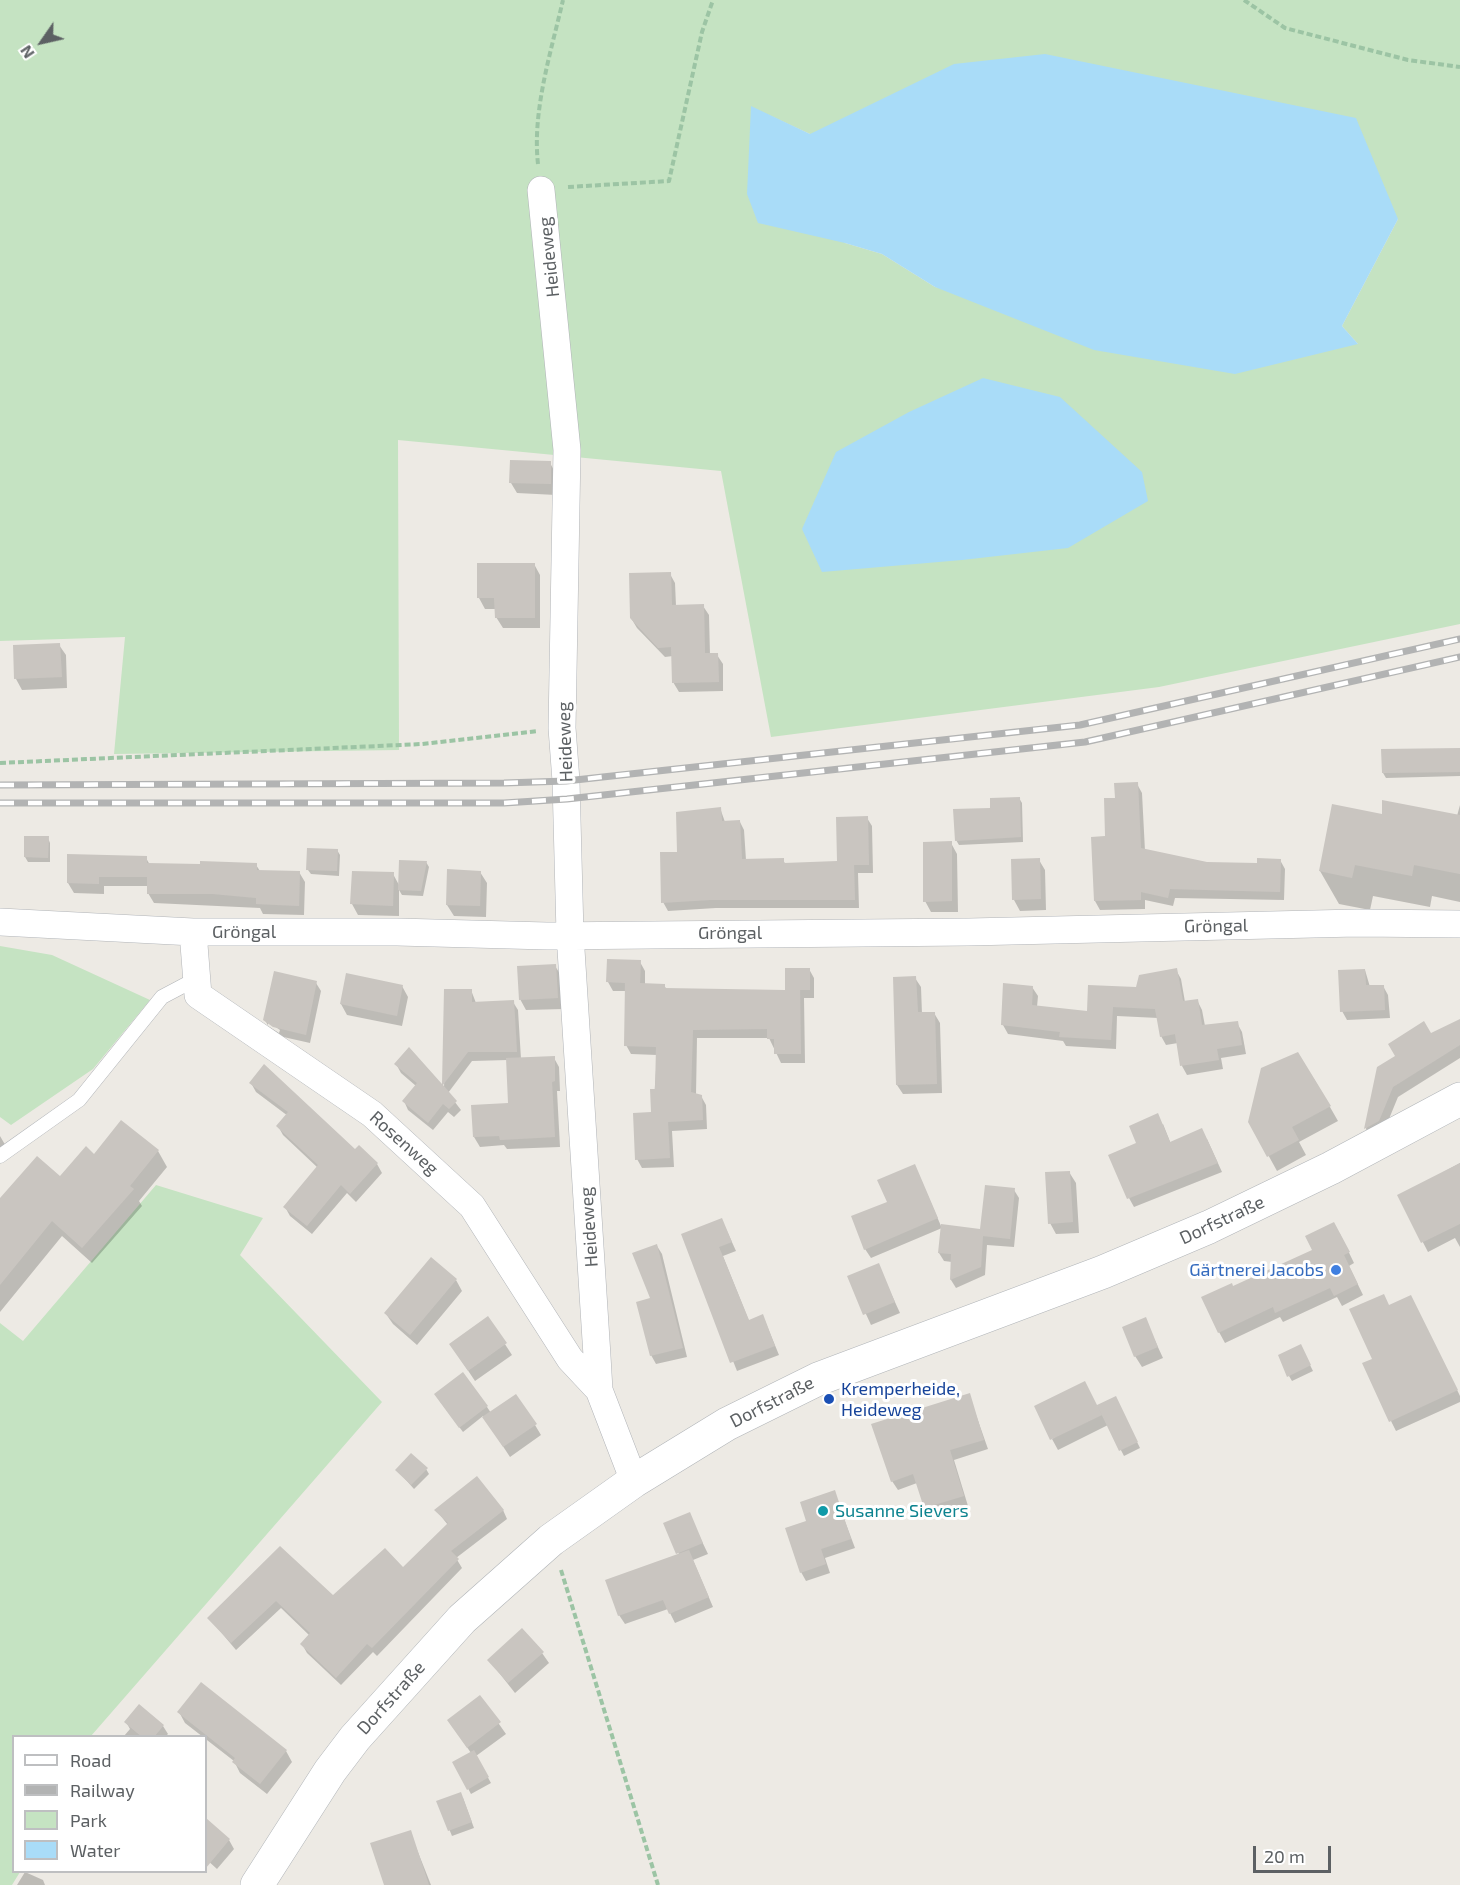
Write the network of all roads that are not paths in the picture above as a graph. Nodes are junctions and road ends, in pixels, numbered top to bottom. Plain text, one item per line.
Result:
1 (541, 190) road end
2 (0, 922) edge
3 (1460, 924) edge
4 (193, 932) junction
5 (570, 934) junction
6 (196, 979) junction
7 (1460, 1099) edge
8 (0, 1156) edge
9 (599, 1390) junction
10 (634, 1481) junction
11 (257, 1885) edge

1 - 5 street, Heideweg
2 - 4 street, Gröngal
3 - 5 street, Gröngal
4 - 5 street, Gröngal
4 - 6 street, Rosenweg
5 - 9 street, Heideweg
6 - 8 lane
6 - 9 street, Rosenweg
7 - 10 main road, Dorfstraße
9 - 10 street, Heideweg
10 - 11 main road, Dorfstraße

